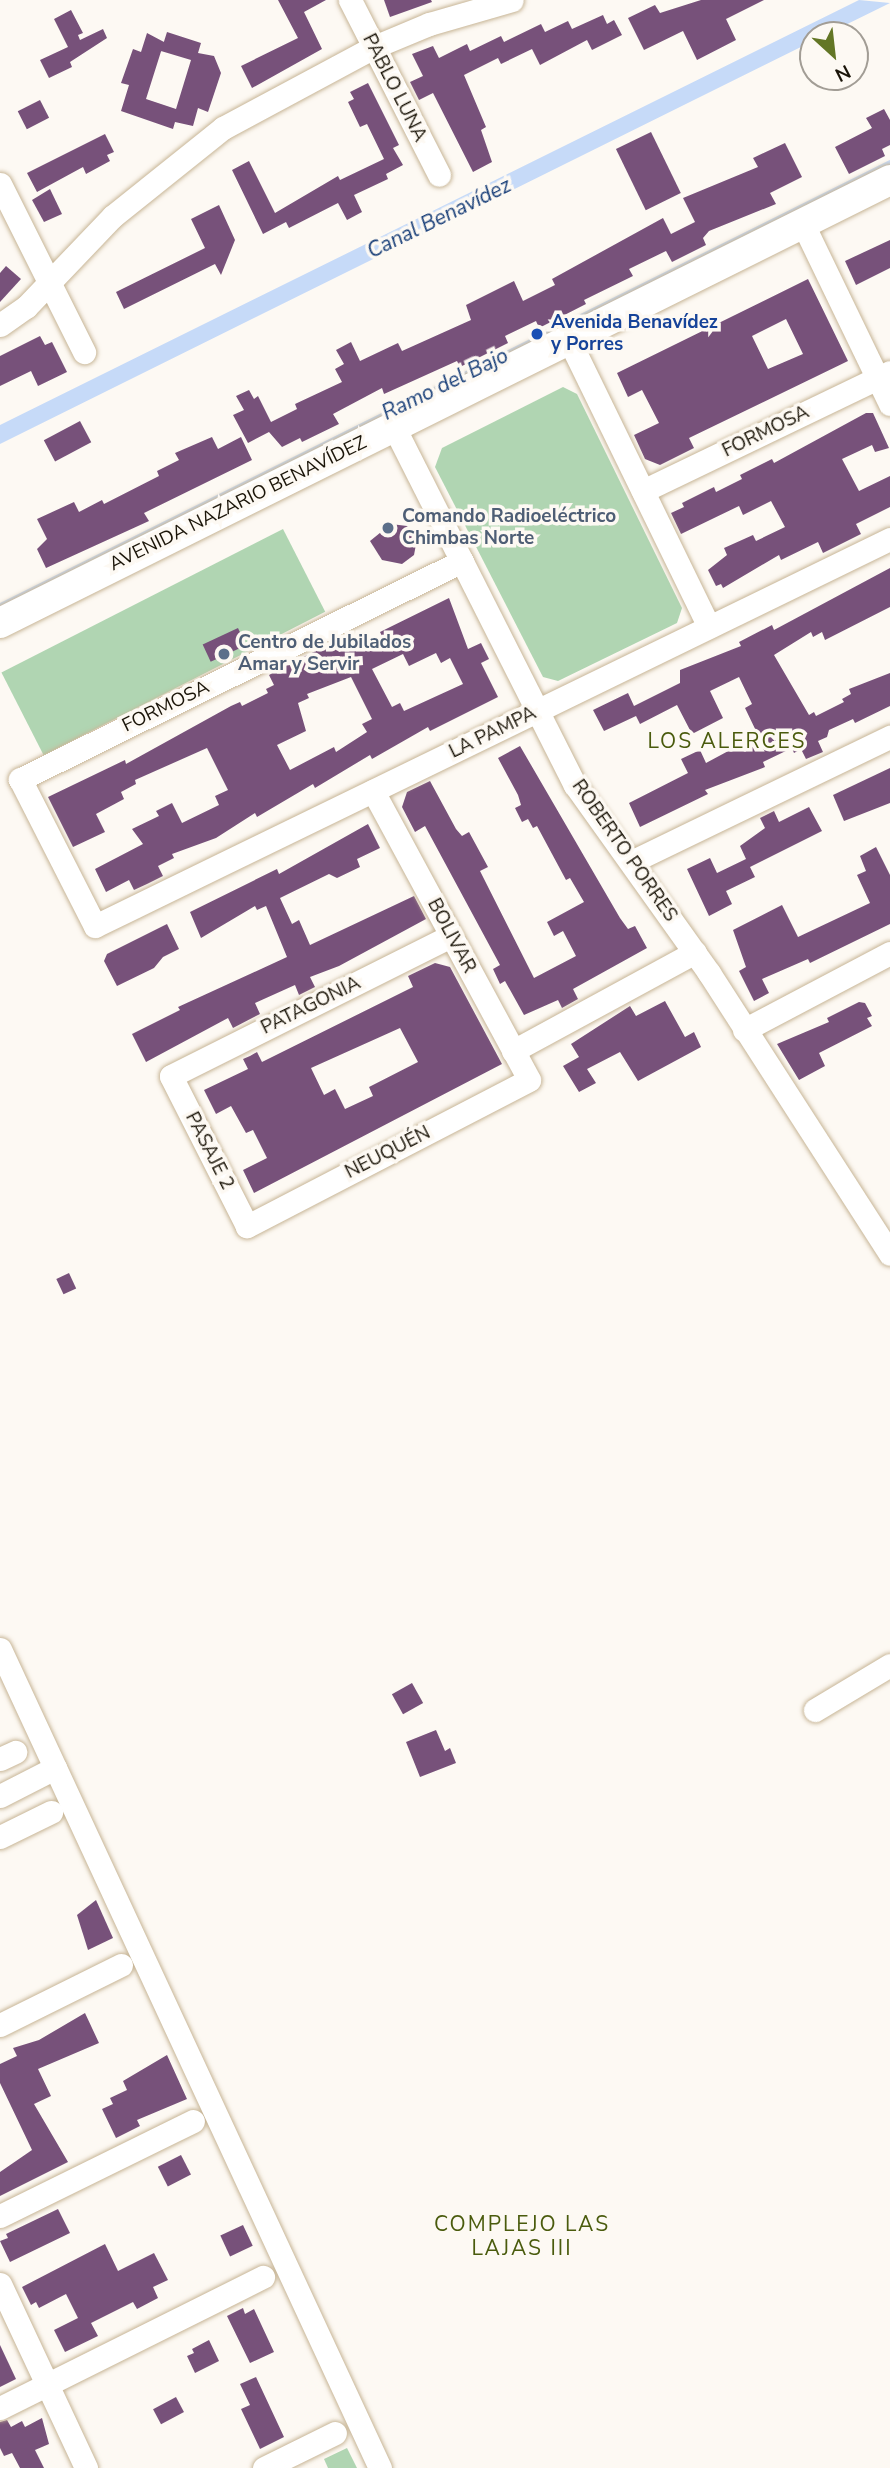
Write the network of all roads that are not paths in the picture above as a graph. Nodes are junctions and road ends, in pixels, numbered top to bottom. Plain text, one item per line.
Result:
1 (350, 0) edge
2 (512, 0) edge
3 (374, 47) junction
4 (439, 175) dead end
5 (890, 180) edge
6 (0, 184) edge
7 (803, 224) junction
8 (48, 282) junction
9 (0, 325) edge
10 (569, 340) junction
11 (83, 352) dead end
12 (884, 375) edge
13 (890, 404) edge
14 (394, 427) junction
15 (643, 491) junction
16 (890, 539) edge
17 (462, 561) junction
18 (0, 623) edge
19 (709, 627) junction
20 (538, 711) junction
21 (890, 737) edge
22 (373, 791) junction
23 (631, 862) junction
24 (95, 926) joint
25 (452, 936) junction
26 (695, 952) junction
27 (890, 953) edge
28 (744, 1030) junction
29 (513, 1051) junction
30 (171, 1076) joint
31 (529, 1080) joint
32 (247, 1226) joint
33 (890, 1254) edge
34 (0, 1649) edge
35 (890, 1665) edge
36 (815, 1710) dead end
37 (55, 1768) junction
38 (0, 1796) edge
39 (51, 1812) dead end
40 (0, 1837) edge
41 (121, 1965) dead end
42 (0, 2025) edge
43 (192, 2121) dead end
44 (0, 2217) edge
45 (263, 2277) dead end
46 (0, 2284) edge
47 (47, 2384) junction
48 (0, 2408) edge
49 (335, 2433) dead end
50 (86, 2468) edge
51 (264, 2468) edge
52 (380, 2468) edge

1 - 3 street, PABLO LUNA
2 - 3 street
3 - 4 street, PABLO LUNA
3 - 8 street
5 - 7 main road, AVENIDA NAZARIO BENAVÍDEZ
6 - 8 street
7 - 10 main road, AVENIDA NAZARIO BENAVÍDEZ
7 - 12 street
8 - 9 street
8 - 11 street
10 - 14 main road, AVENIDA NAZARIO BENAVÍDEZ
10 - 15 street
12 - 13 street
12 - 15 street, FORMOSA
14 - 17 street, ROBERTO PORRES
14 - 18 main road, AVENIDA NAZARIO BENAVÍDEZ
15 - 19 street
16 - 19 street, LA PAMPA
17 - 20 street, ROBERTO PORRES
17 - 24 street, FORMOSA
19 - 20 street, LA PAMPA
20 - 22 street, LA PAMPA
20 - 23 street, ROBERTO PORRES
21 - 23 street
22 - 24 street, LA PAMPA
22 - 25 street, BOLIVAR
23 - 26 street, ROBERTO PORRES
25 - 29 street, BOLIVAR
25 - 30 street, PATAGONIA
26 - 28 street, ROBERTO PORRES
26 - 29 street
27 - 28 street
28 - 33 street, ROBERTO PORRES
29 - 31 street, BOLIVAR
30 - 32 street, PASAJE 2
31 - 32 street, NEUQUÉN
34 - 37 street
35 - 36 street
37 - 38 street
37 - 52 street
39 - 40 street
41 - 42 street
43 - 44 street
45 - 47 street
46 - 47 street
47 - 48 street
47 - 50 street
49 - 51 street

